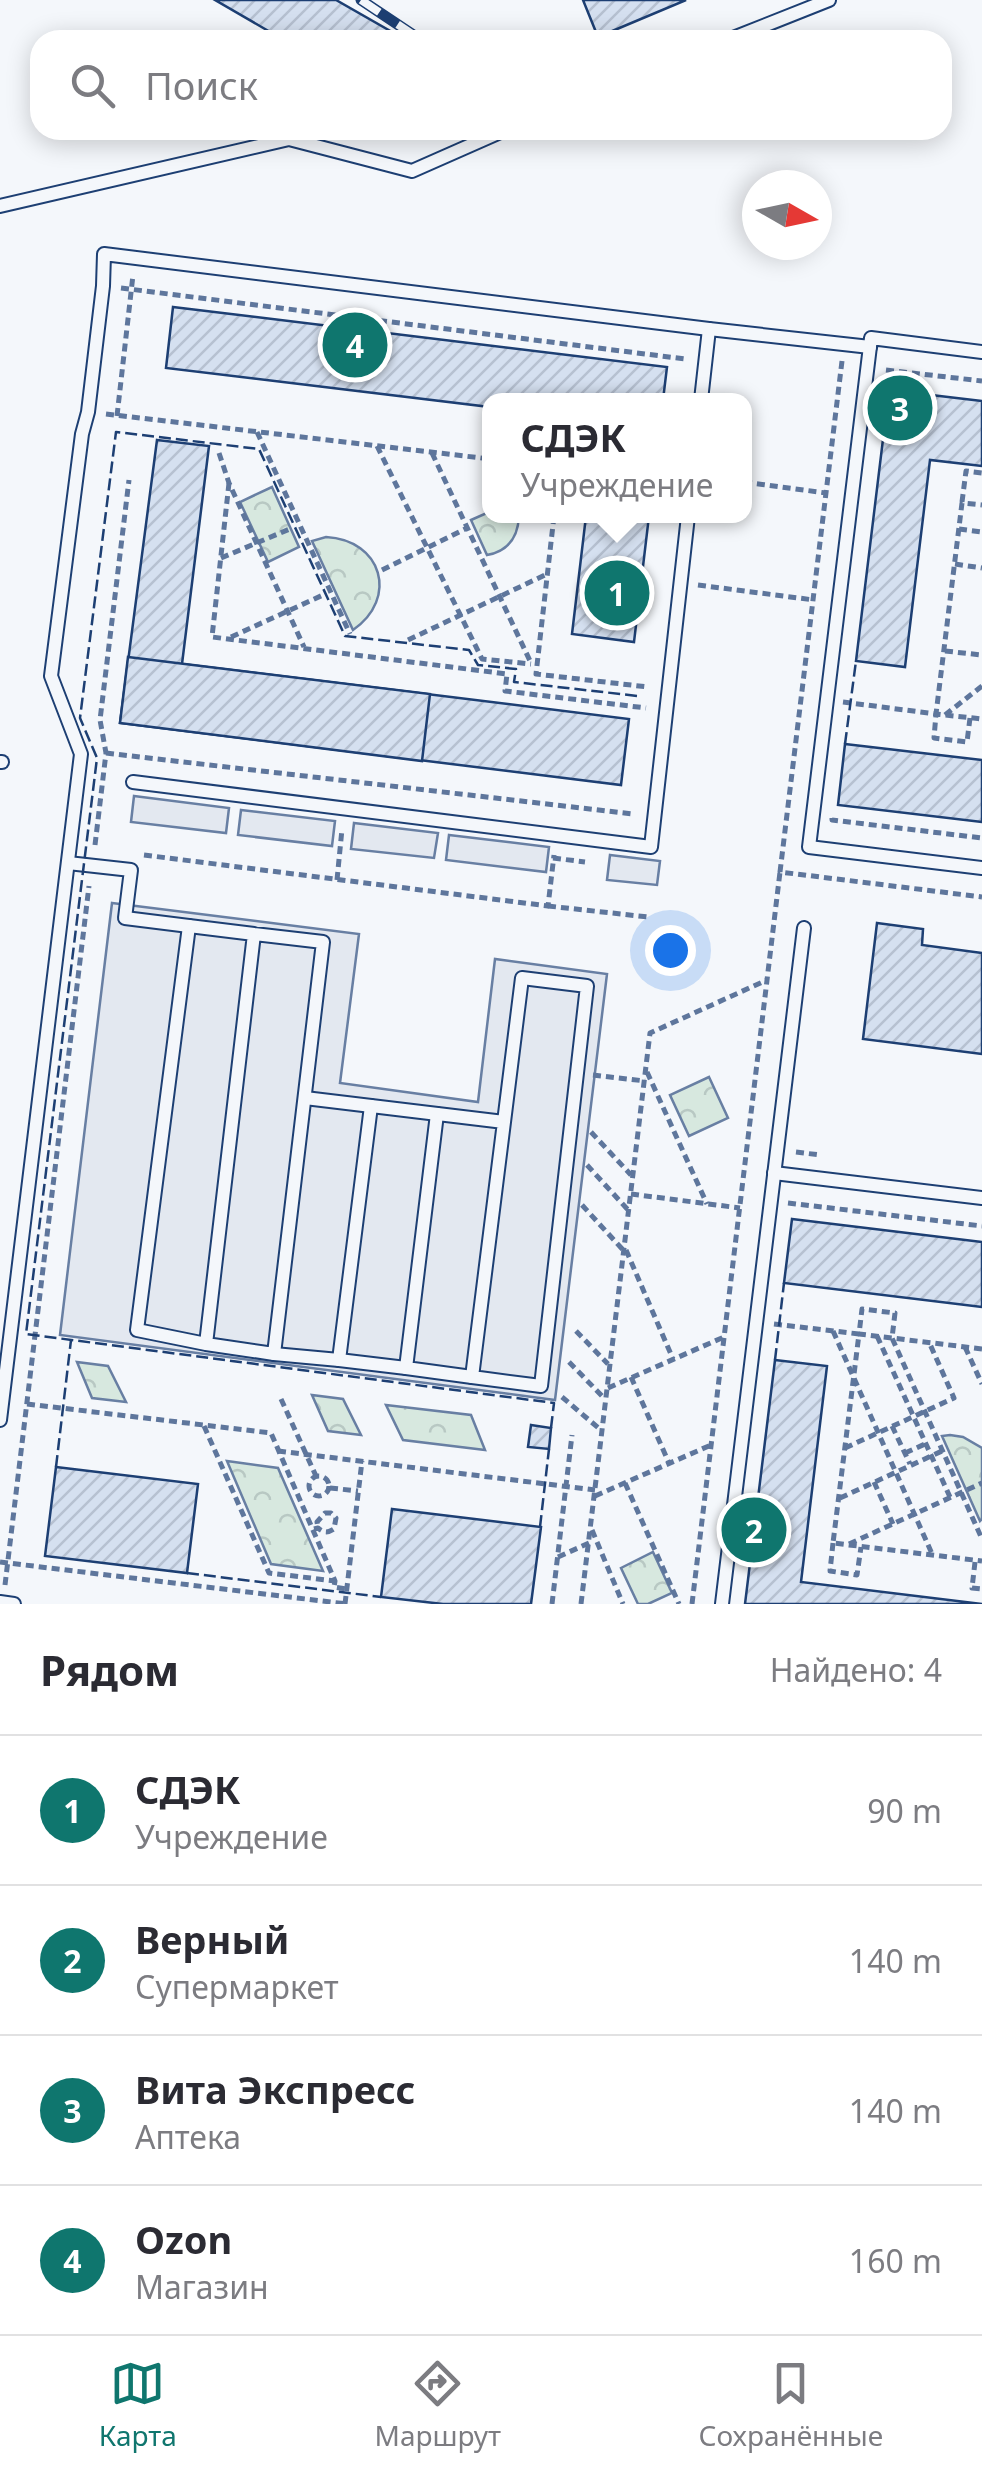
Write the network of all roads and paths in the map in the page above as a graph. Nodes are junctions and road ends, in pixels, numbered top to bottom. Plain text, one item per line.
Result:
1 (829, 0) edge
2 (753, 30) edge
3 (285, 140) edge
4 (293, 140) edge
5 (482, 140) edge
6 (0, 206) edge
7 (135, 258) junction
8 (103, 286) junction
9 (131, 289) junction
10 (710, 329) junction
11 (870, 347) junction
12 (982, 352) edge
13 (689, 360) dead end
14 (886, 370) dead end
15 (982, 381) edge
16 (702, 393) edge
17 (88, 412) junction
18 (117, 416) junction
19 (256, 432) junction
20 (377, 446) junction
21 (432, 453) junction
22 (219, 454) dead end
23 (482, 459) edge
24 (982, 473) edge
25 (130, 480) dead end
26 (229, 482) junction
27 (752, 483) edge
28 (826, 493) dead end
29 (962, 503) junction
30 (982, 505) edge
31 (553, 523) edge
32 (687, 523) edge
33 (292, 528) dead end
34 (468, 528) junction
35 (959, 529) junction
36 (982, 532) edge
37 (257, 544) junction
38 (427, 548) junction
39 (221, 559) junction
40 (954, 564) junction
41 (982, 568) edge
42 (382, 570) dead end
43 (547, 574) junction
44 (680, 582) junction
45 (324, 595) dead end
46 (499, 596) junction
47 (814, 600) dead end
48 (287, 611) junction
49 (460, 616) junction
50 (350, 634) dead end
51 (226, 639) junction
52 (408, 640) dead end
53 (304, 649) junction
54 (944, 651) junction
55 (982, 655) edge
56 (532, 664) junction
57 (536, 674) junction
58 (982, 686) edge
59 (649, 688) junction
60 (669, 690) junction
61 (851, 703) dead end
62 (936, 714) junction
63 (945, 715) junction
64 (970, 718) junction
65 (982, 719) edge
66 (106, 752) junction
67 (132, 782) dead end
68 (635, 798) dead end
69 (834, 800) dead end
70 (556, 835) junction
71 (982, 838) edge
72 (132, 854) dead end
73 (553, 858) junction
74 (588, 862) dead end
75 (68, 863) junction
76 (92, 865) junction
77 (982, 868) edge
78 (780, 872) dead end
79 (548, 906) junction
80 (648, 917) dead end
81 (189, 926) junction
82 (804, 928) dead end
83 (254, 934) junction
84 (767, 980) junction
85 (646, 1069) junction
86 (577, 1073) junction
87 (645, 1081) junction
88 (305, 1098) junction
89 (371, 1106) junction
90 (572, 1111) junction
91 (437, 1114) junction
92 (504, 1122) junction
93 (568, 1144) junction
94 (832, 1157) dead end
95 (774, 1173) junction
96 (791, 1175) junction
97 (633, 1177) junction
98 (564, 1184) junction
99 (631, 1194) junction
100 (741, 1197) junction
101 (982, 1198) edge
102 (772, 1201) junction
103 (707, 1204) junction
104 (740, 1208) junction
105 (629, 1211) junction
106 (982, 1226) edge
107 (624, 1249) junction
108 (773, 1324) dead end
109 (576, 1330) dead end
110 (833, 1330) junction
111 (859, 1334) junction
112 (877, 1336) junction
113 (724, 1337) junction
114 (892, 1338) junction
115 (929, 1342) junction
116 (206, 1344) junction
117 (965, 1347) junction
118 (982, 1349) edge
119 (274, 1354) junction
120 (673, 1359) junction
121 (339, 1360) junction
122 (568, 1362) dead end
123 (610, 1366) junction
124 (406, 1368) junction
125 (472, 1377) junction
126 (632, 1377) junction
127 (854, 1378) junction
128 (982, 1384) edge
129 (608, 1388) junction
130 (562, 1397) dead end
131 (281, 1399) dead end
132 (606, 1400) junction
133 (27, 1404) junction
134 (924, 1412) junction
135 (913, 1416) junction
136 (0, 1420) edge
137 (204, 1425) junction
138 (892, 1426) junction
139 (602, 1431) junction
140 (878, 1432) junction
141 (572, 1436) dead end
142 (926, 1444) junction
143 (711, 1445) junction
144 (845, 1448) junction
145 (278, 1451) junction
146 (942, 1451) junction
147 (904, 1453) junction
148 (306, 1454) junction
149 (931, 1456) junction
150 (362, 1461) junction
151 (669, 1464) junction
152 (910, 1466) junction
153 (896, 1472) junction
154 (316, 1476) junction
155 (874, 1482) junction
156 (982, 1482) edge
157 (625, 1483) junction
158 (566, 1486) junction
159 (330, 1488) junction
160 (358, 1491) junction
161 (961, 1492) junction
162 (594, 1493) junction
163 (950, 1497) junction
164 (839, 1498) junction
165 (915, 1514) junction
166 (893, 1524) junction
167 (590, 1528) junction
168 (982, 1539) edge
169 (588, 1543) junction
170 (834, 1543) junction
171 (846, 1545) junction
172 (861, 1547) junction
173 (933, 1556) junction
174 (558, 1557) junction
175 (978, 1561) edge
176 (4, 1562) edge
177 (335, 1581) junction
178 (346, 1589) junction
179 (982, 1589) edge
180 (1, 1602) edge
181 (14, 1604) edge
182 (346, 1604) edge
183 (552, 1604) edge
184 (581, 1604) edge
185 (623, 1604) edge
186 (680, 1604) edge
187 (692, 1604) edge
188 (722, 1604) edge

1 - 2 lane
3 - 6 lane
4 - 5 lane
7 - 8 lane
7 - 9 path
7 - 10 lane
8 - 9 path
8 - 17 lane
9 - 13 path
9 - 18 path
10 - 11 lane
10 - 16 lane
11 - 12 lane
11 - 77 lane
14 - 15 path
17 - 18 path
17 - 75 lane
18 - 19 path
19 - 20 path
19 - 50 path
20 - 21 path
20 - 38 path
21 - 23 path
21 - 34 path
22 - 26 path
24 - 29 path
25 - 66 path
26 - 37 path
26 - 39 path
27 - 28 path
29 - 30 path
29 - 35 path
31 - 43 path
32 - 44 lane
33 - 37 path
34 - 38 path
34 - 46 path
35 - 36 path
35 - 40 path
37 - 39 path
37 - 48 path
38 - 42 path
38 - 49 path
39 - 51 path
40 - 41 path
40 - 54 path
43 - 46 path
43 - 57 path
44 - 47 path
44 - 60 lane
45 - 48 path
46 - 49 path
46 - 56 path
48 - 51 path
48 - 53 path
49 - 52 path
49 - 56 path
51 - 53 path
53 - 59 path
54 - 55 path
54 - 62 path
56 - 57 path
57 - 59 path
58 - 63 path
59 - 60 path
60 - 70 lane
61 - 62 path
62 - 63 path
62 - 64 path
63 - 64 path
64 - 65 path
66 - 68 path
66 - 76 path
67 - 70 lane
69 - 71 path
70 - 73 path
72 - 79 path
73 - 74 path
73 - 79 path
75 - 76 lane
75 - 136 lane
76 - 81 lane
76 - 133 path
78 - 84 path
79 - 80 path
81 - 83 lane
81 - 116 lane
82 - 95 lane
83 - 88 lane
83 - 116 lane
84 - 85 path
84 - 100 path
85 - 87 path
85 - 103 path
86 - 87 path
86 - 90 lane
86 - 92 lane
87 - 97 path
88 - 89 lane
88 - 119 lane
89 - 91 lane
89 - 121 lane
90 - 93 lane
90 - 97 path
91 - 92 lane
91 - 124 lane
92 - 125 lane
93 - 98 lane
93 - 105 path
94 - 96 path
95 - 96 lane
95 - 102 lane
96 - 101 lane
96 - 106 path
97 - 99 path
98 - 107 path
98 - 125 lane
99 - 103 path
99 - 105 path
100 - 102 path
100 - 104 path
102 - 188 lane
103 - 104 path
104 - 113 path
105 - 107 path
107 - 120 path
107 - 123 path
108 - 110 path
109 - 123 path
110 - 111 path
110 - 127 path
111 - 112 path
111 - 114 path
111 - 127 path
112 - 114 path
112 - 135 path
113 - 120 path
113 - 143 path
114 - 115 path
114 - 134 path
115 - 117 path
115 - 134 path
116 - 119 lane
117 - 118 path
117 - 128 path
119 - 121 lane
120 - 126 path
121 - 124 lane
122 - 132 path
123 - 129 path
124 - 125 lane
126 - 129 path
126 - 151 path
127 - 140 path
127 - 144 path
129 - 132 path
130 - 139 path
131 - 148 path
132 - 139 path
133 - 137 path
133 - 176 path
134 - 135 path
134 - 146 path
135 - 138 path
135 - 142 path
137 - 145 path
137 - 177 path
138 - 140 path
138 - 147 path
139 - 162 path
140 - 144 path
140 - 153 path
141 - 158 path
142 - 147 path
142 - 149 path
143 - 151 path
143 - 187 path
144 - 164 path
145 - 148 path
145 - 177 path
146 - 149 path
146 - 161 path
147 - 152 path
148 - 150 path
148 - 154 path
149 - 152 path
149 - 163 path
150 - 158 path
150 - 160 path
151 - 157 path
152 - 153 path
153 - 155 path
153 - 165 path
154 - 159 path
154 - 159 path
155 - 164 path
155 - 166 path
156 - 161 path
157 - 162 path
157 - 186 path
158 - 162 path
158 - 174 path
159 - 160 path
160 - 178 path
161 - 163 path
161 - 168 path
162 - 167 path
163 - 165 path
164 - 170 path
165 - 166 path
165 - 173 path
166 - 171 path
167 - 169 path
167 - 185 path
169 - 174 path
169 - 184 path
170 - 171 path
170 - 172 path
171 - 172 path
172 - 173 path
173 - 175 path
174 - 183 path
175 - 179 path
176 - 180 path
176 - 182 path
177 - 178 path
178 - 182 path
180 - 181 lane

